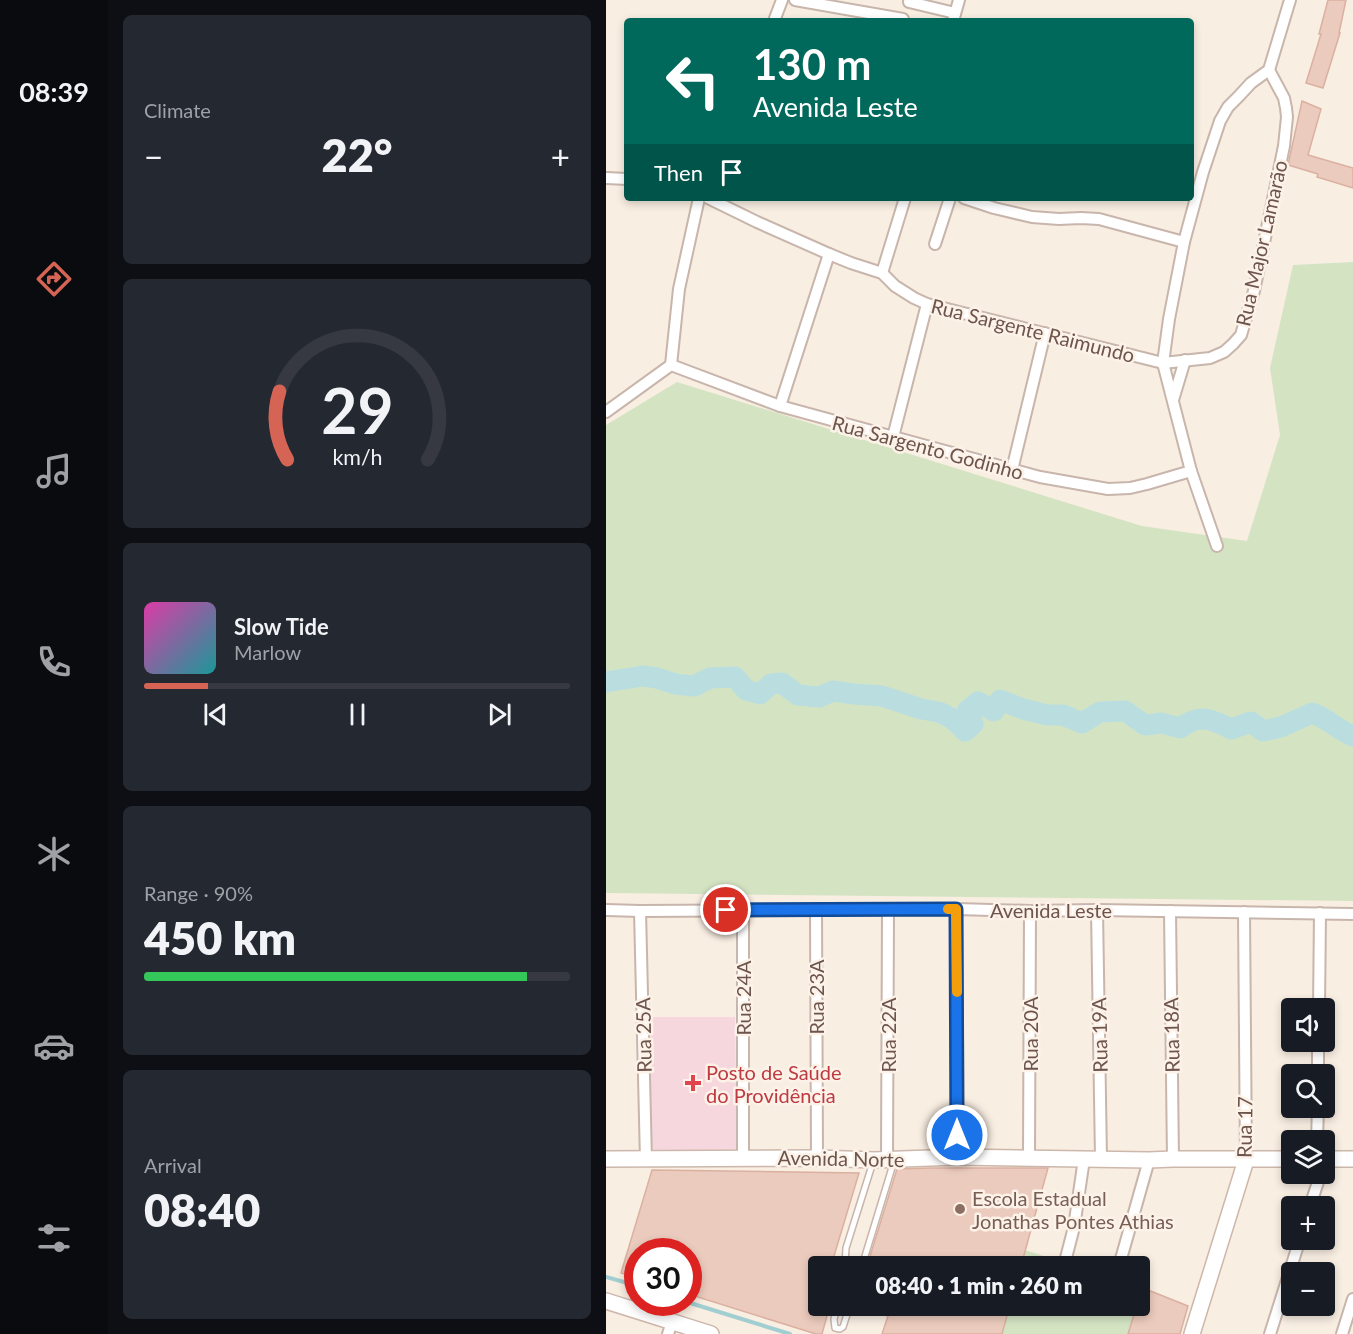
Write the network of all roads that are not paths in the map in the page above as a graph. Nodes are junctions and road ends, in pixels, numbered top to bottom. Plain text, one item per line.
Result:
1 (782, 0) edge
2 (795, 0) edge
3 (959, 0) edge
4 (1290, 0) edge
5 (909, 1) edge
6 (954, 17) edge
7 (775, 18) edge
8 (892, 18) edge
9 (904, 18) edge
10 (1269, 70) junction
11 (1194, 170) edge
12 (1203, 172) junction
13 (606, 178) edge
14 (624, 179) edge
15 (698, 201) edge
16 (714, 201) edge
17 (904, 201) edge
18 (949, 201) edge
19 (973, 201) edge
20 (1184, 242) junction
21 (935, 244) dead end
22 (829, 254) junction
23 (882, 273) junction
24 (927, 304) junction
25 (1045, 333) junction
26 (1185, 360) junction
27 (1163, 363) junction
28 (671, 364) junction
29 (1173, 401) junction
30 (780, 406) junction
31 (606, 412) edge
32 (893, 437) junction
33 (1012, 470) junction
34 (1191, 471) junction
35 (1217, 546) dead end
36 (816, 909) junction
37 (956, 909) junction
38 (606, 910) edge
39 (743, 910) junction
40 (888, 910) junction
41 (1097, 910) junction
42 (640, 911) junction
43 (1030, 911) junction
44 (1170, 911) junction
45 (1244, 912) junction
46 (1320, 914) junction
47 (1353, 914) edge
48 (1319, 998) edge
49 (958, 1157) junction
50 (1029, 1157) junction
51 (743, 1158) junction
52 (817, 1158) junction
53 (606, 1159) edge
54 (1101, 1159) junction
55 (1173, 1159) junction
56 (1281, 1159) edge
57 (1353, 1159) edge
58 (646, 1160) junction
59 (885, 1160) junction
60 (1084, 1160) junction
61 (1149, 1160) junction
62 (1246, 1160) junction
63 (1335, 1160) edge
64 (1297, 1250) edge
65 (845, 1256) edge
66 (864, 1256) edge
67 (1067, 1256) edge
68 (1122, 1256) edge
69 (1353, 1299) edge
70 (606, 1301) edge
71 (836, 1316) edge
72 (846, 1316) edge
73 (670, 1328) edge
74 (1346, 1330) edge
75 (711, 1334) edge
76 (1192, 1334) edge
77 (1270, 1334) edge

1 - 7 street
2 - 8 street
3 - 6 street
4 - 10 street
5 - 6 street
5 - 9 street
10 - 12 street
10 - 26 street, Rua Major Lamarão
11 - 12 street
12 - 20 street
13 - 14 street
15 - 28 street
16 - 22 street, Rua Sargente Raimundo
17 - 23 street
18 - 21 street
19 - 20 street
20 - 27 street
22 - 23 street, Rua Sargente Raimundo
22 - 30 street
23 - 24 street, Rua Sargente Raimundo
24 - 25 street, Rua Sargente Raimundo
24 - 32 street
25 - 27 street, Rua Sargente Raimundo
25 - 33 street
26 - 27 street, Rua Major Lamarão
26 - 29 street
27 - 29 street
28 - 30 street, Rua Sargento Godinho
28 - 31 street
29 - 34 street
30 - 32 street, Rua Sargento Godinho
32 - 33 street, Rua Sargento Godinho
33 - 34 street, Rua Sargento Godinho
34 - 35 street
36 - 39 street, Avenida Leste
36 - 40 street, Avenida Leste
36 - 52 street, Rua 23A
37 - 40 street, Avenida Leste
37 - 43 street, Avenida Leste
37 - 49 street
38 - 42 street, Avenida Leste
39 - 42 street, Avenida Leste
39 - 51 street, Rua 24A
40 - 59 street, Rua 22A
41 - 43 street, Avenida Leste
41 - 44 street, Avenida Leste
41 - 54 street, Rua 19A
42 - 58 street, Rua 25A
43 - 50 street, Rua 20A
44 - 45 street, Avenida Leste
44 - 55 street, Rua 18A
45 - 46 street, Avenida Leste
45 - 62 street, Rua 17
46 - 47 street, Avenida Leste
46 - 48 street
49 - 50 street, Avenida Norte
49 - 59 street, Avenida Norte
50 - 60 street, Avenida Norte
51 - 52 street, Avenida Norte
51 - 58 street, Avenida Norte
52 - 59 street, Avenida Norte
53 - 58 street, Avenida Norte
54 - 60 street, Avenida Norte
54 - 61 street, Avenida Norte
55 - 61 street, Avenida Norte
55 - 62 street, Avenida Norte
56 - 62 street, Avenida Norte
57 - 63 street
59 - 65 lane
59 - 66 lane
60 - 67 street
61 - 68 street
62 - 76 street, Rua 17
64 - 77 street
69 - 74 street
70 - 73 street
71 - 72 lane
73 - 75 street

